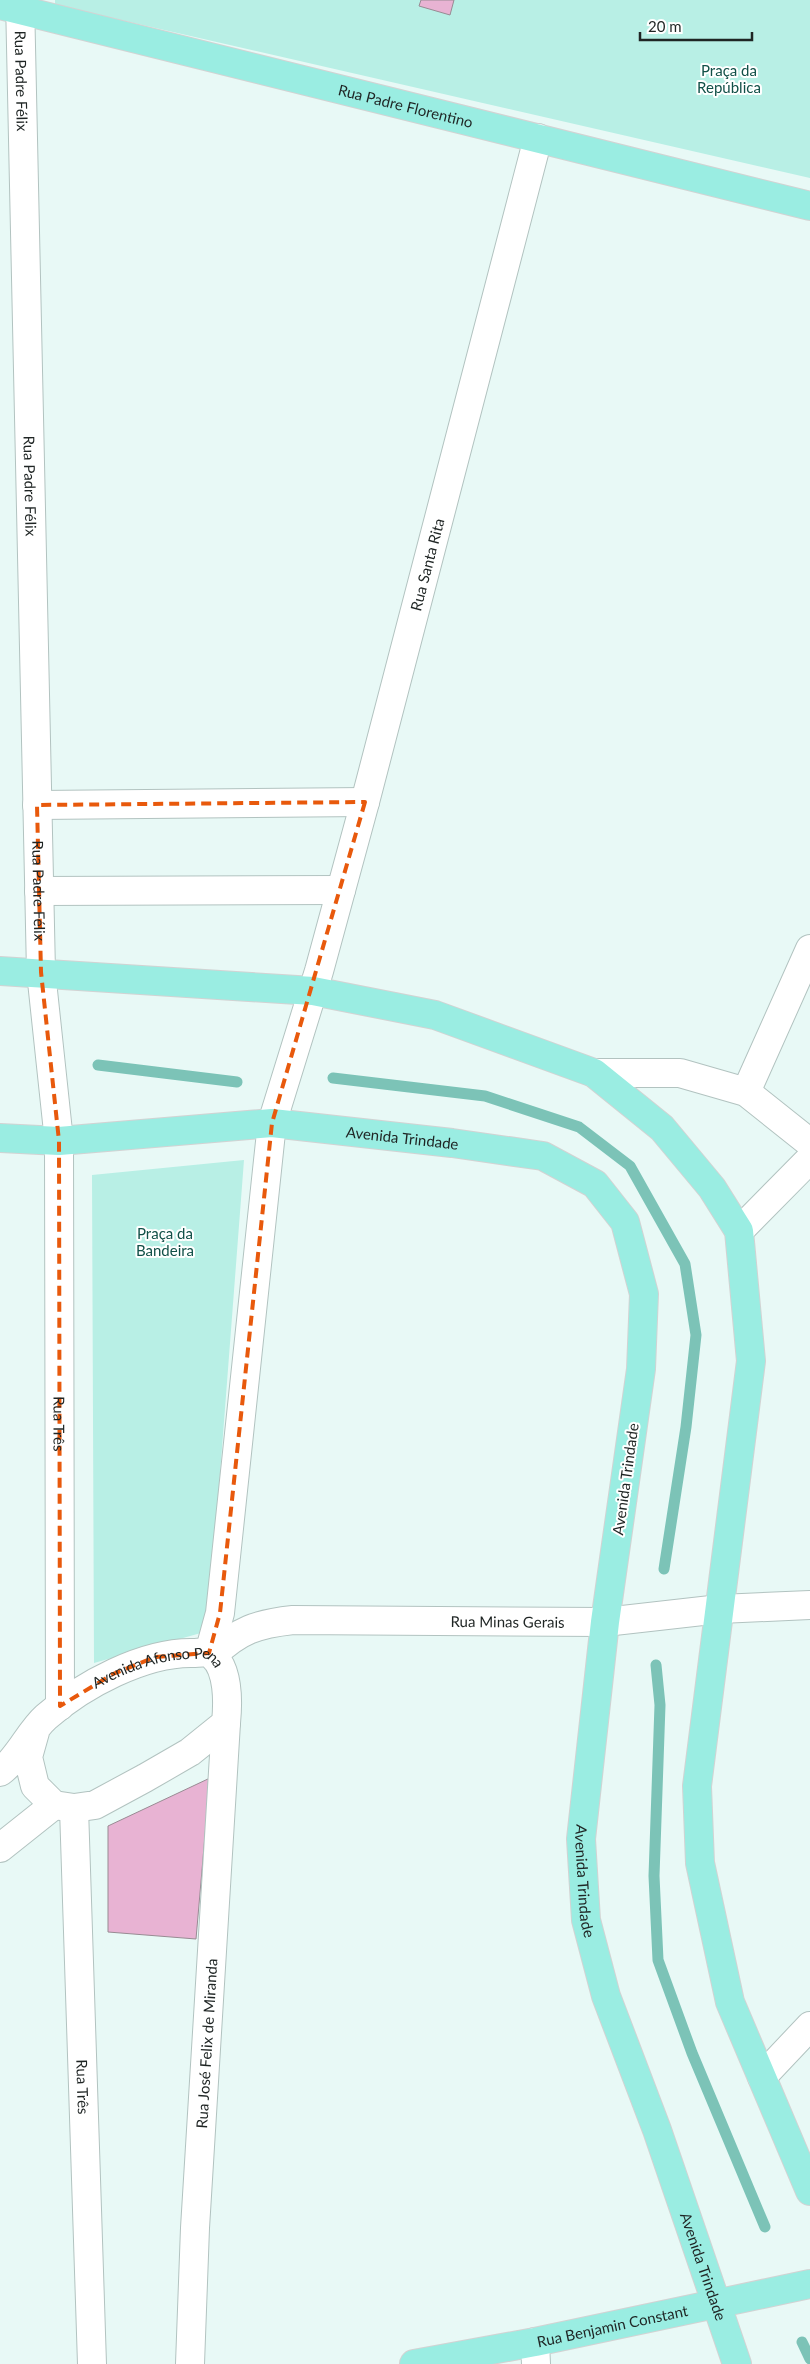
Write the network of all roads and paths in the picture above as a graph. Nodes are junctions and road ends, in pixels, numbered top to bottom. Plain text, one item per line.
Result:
1 (13, 4) edge
2 (538, 138) junction
3 (810, 206) edge
4 (365, 802) junction
5 (37, 805) junction
6 (341, 890) junction
7 (39, 892) junction
8 (810, 949) edge
9 (0, 971) edge
10 (41, 972) junction
11 (313, 991) junction
12 (594, 1073) junction
13 (746, 1092) junction
14 (272, 1123) junction
15 (0, 1138) edge
16 (59, 1141) junction
17 (810, 1143) edge
18 (810, 1159) edge
19 (739, 1231) junction
20 (810, 1605) edge
21 (720, 1609) junction
22 (605, 1622) junction
23 (211, 1654) junction
24 (60, 1706) junction
25 (226, 1723) junction
26 (35, 1732) junction
27 (0, 1772) edge
28 (64, 1807) junction
29 (0, 1848) edge
30 (810, 2026) edge
31 (762, 2077) junction
32 (810, 2190) edge
33 (810, 2284) edge
34 (715, 2304) junction
35 (535, 2353) edge
36 (92, 2364) edge
37 (190, 2364) edge
38 (414, 2364) edge
39 (737, 2364) edge

1 - 2 main road, Rua Padre Florentino
1 - 5 street, Rua Padre Félix
2 - 3 main road, Rua Padre Florentino
2 - 4 street, Rua Santa Rita
4 - 5 street
4 - 6 street, Rua Santa Rita
5 - 7 street, Rua Padre Félix
6 - 7 street
6 - 11 street, Rua Santa Rita
7 - 10 street, Rua Padre Félix
8 - 13 street
9 - 10 main road
10 - 11 main road
10 - 16 street, Rua Padre Félix
11 - 12 main road
11 - 14 street, Rua Santa Rita
12 - 13 street
12 - 19 main road
13 - 17 street
14 - 16 main road, Avenida Trindade
14 - 22 main road, Avenida Trindade
14 - 23 street, Rua Santa Rita
15 - 16 main road, Avenida Trindade
16 - 24 street, Rua Três
18 - 19 street
19 - 21 main road
20 - 21 street, Rua Minas Gerais
21 - 22 street, Rua Minas Gerais
21 - 31 main road
22 - 23 street, Rua Minas Gerais
22 - 34 main road, Avenida Trindade
23 - 24 street, Avenida Afonso Pena
23 - 25 street, Avenida Afonso Pena
24 - 26 street, Avenida Afonso Pena
25 - 28 street
25 - 37 street, Rua José Felix de Miranda
26 - 27 street, Avenida Afonso Pena
26 - 28 street, Avenida Afonso Pena
28 - 29 street
28 - 36 street, Rua Três
30 - 31 street
31 - 32 main road
33 - 34 main road, Rua Benjamin Constant
34 - 35 main road, Rua Benjamin Constant
34 - 39 main road, Avenida Trindade
35 - 38 main road, Rua Benjamin Constant

